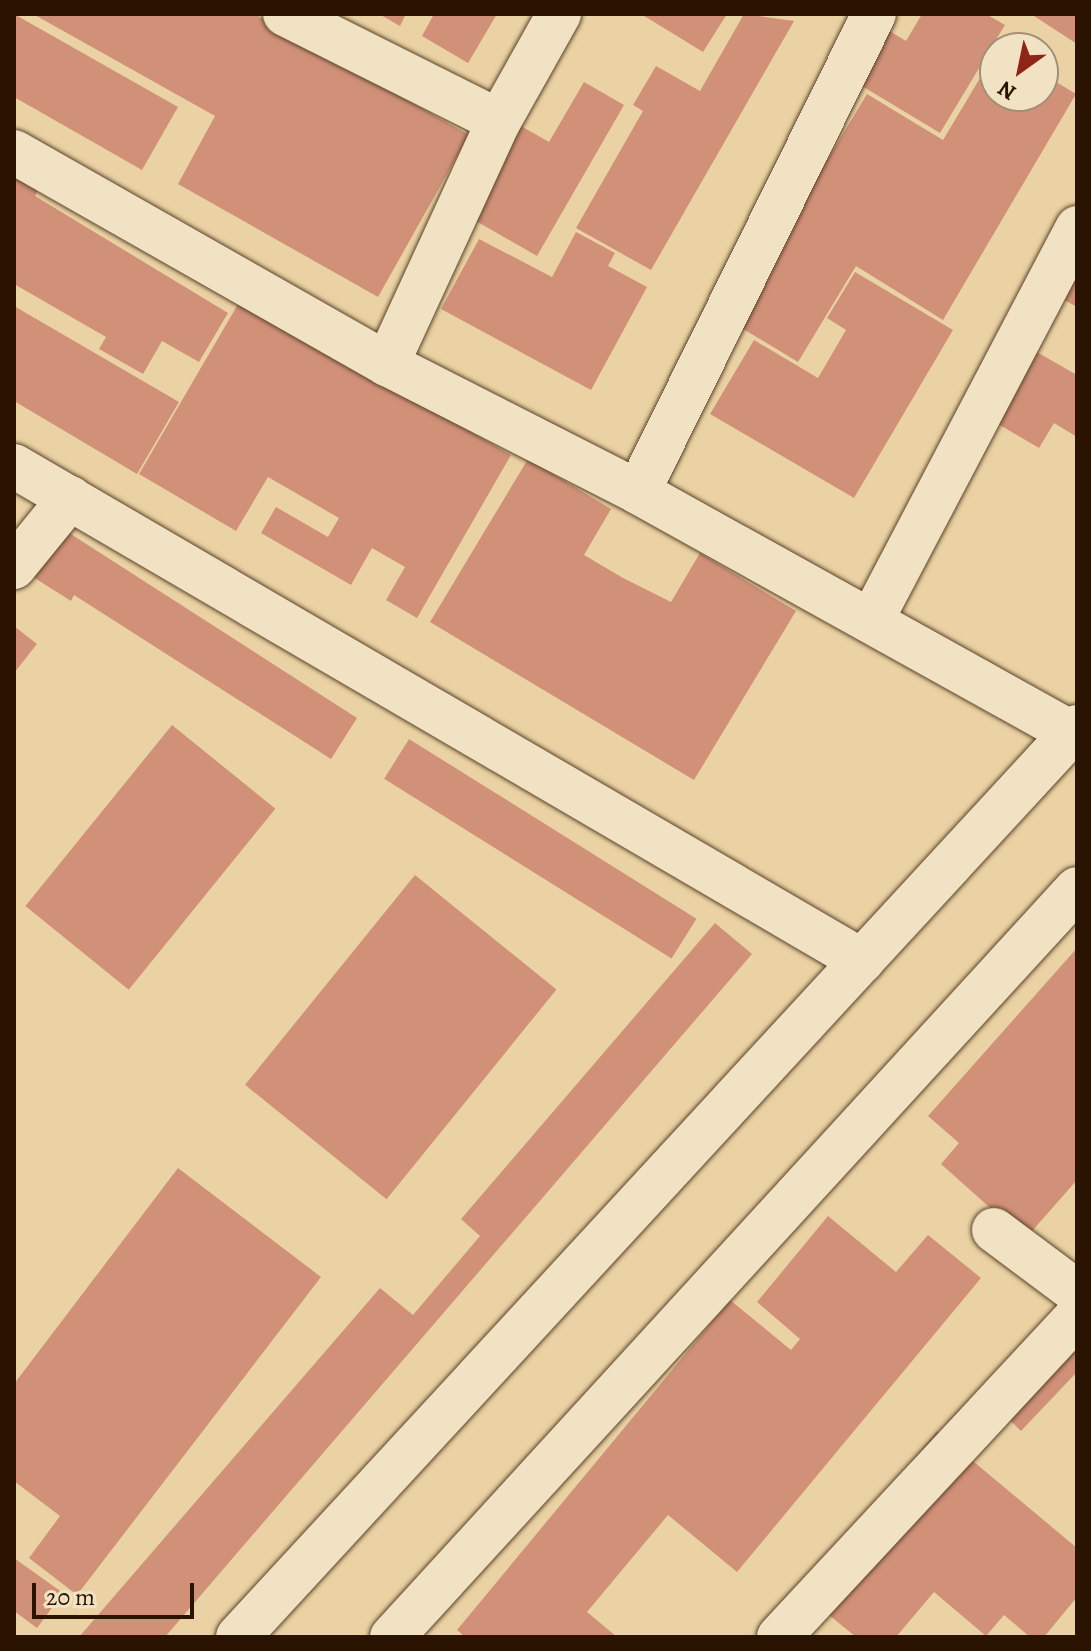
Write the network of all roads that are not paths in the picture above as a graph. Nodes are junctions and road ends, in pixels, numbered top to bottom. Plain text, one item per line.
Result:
1 (285, 14) edge
2 (559, 14) edge
3 (874, 14) edge
4 (499, 121) junction
5 (14, 152) edge
6 (1077, 228) edge
7 (387, 364) junction
8 (14, 466) edge
9 (638, 492) junction
10 (70, 498) junction
11 (14, 567) edge
12 (871, 621) junction
13 (1076, 730) edge
14 (1077, 889) edge
15 (862, 961) junction
16 (994, 1230) dead end
17 (1077, 1292) edge
18 (1077, 1316) edge
19 (238, 1637) edge
20 (392, 1637) edge
21 (779, 1637) edge

1 - 4 street
2 - 4 street
3 - 9 street
4 - 7 street
5 - 7 street
6 - 12 street
7 - 9 street
8 - 10 street
9 - 12 street
10 - 11 street
10 - 15 street
12 - 13 street
13 - 15 street
14 - 20 street
15 - 19 street
16 - 17 street
18 - 21 street

